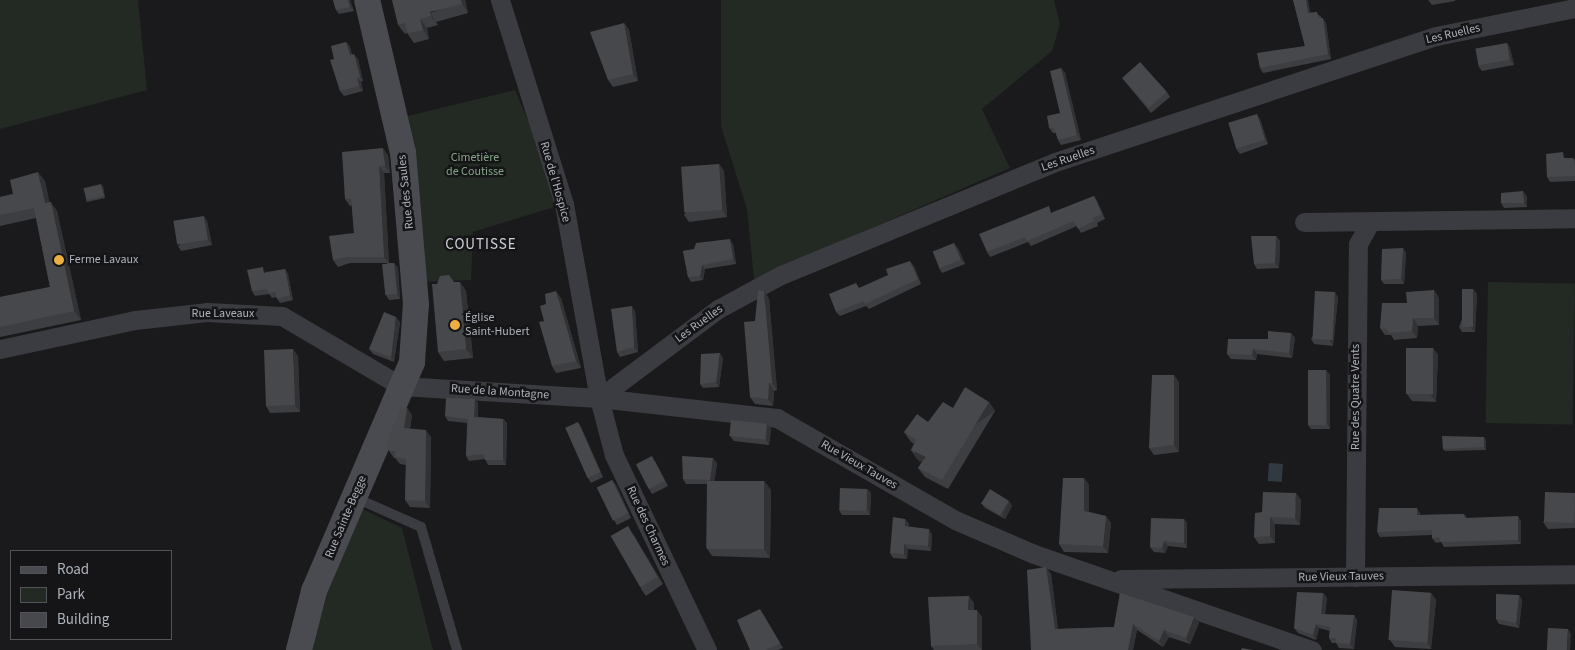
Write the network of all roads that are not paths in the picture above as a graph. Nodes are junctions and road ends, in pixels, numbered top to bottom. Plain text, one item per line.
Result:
1 (367, 0) edge
2 (500, 0) edge
3 (1575, 8) edge
4 (1575, 218) edge
5 (1371, 221) junction
6 (1304, 222) dead end
7 (0, 349) edge
8 (401, 386) junction
9 (599, 398) junction
10 (355, 497) junction
11 (1575, 574) edge
12 (1355, 577) junction
13 (1107, 579) junction
14 (299, 650) edge
15 (457, 650) edge
16 (707, 650) edge
17 (1312, 650) edge

1 - 8 street, Rue des Saules
2 - 9 street, Rue de l'Hospice
3 - 9 street, Les Ruelles
4 - 5 street
5 - 6 street
5 - 12 street, Rue des Quatre Vents
7 - 8 street, Rue Laveaux
8 - 9 street, Rue de la Montagne
8 - 10 street, Rue Sainte-Begge
9 - 13 street, Rue Vieux Tauves
9 - 16 street, Rue des Charmes
10 - 14 street, Rue Sainte-Begge
10 - 15 lane
11 - 12 street, Rue Vieux Tauves
12 - 13 street, Rue Vieux Tauves
13 - 17 street, Rue Vieux Tauves

